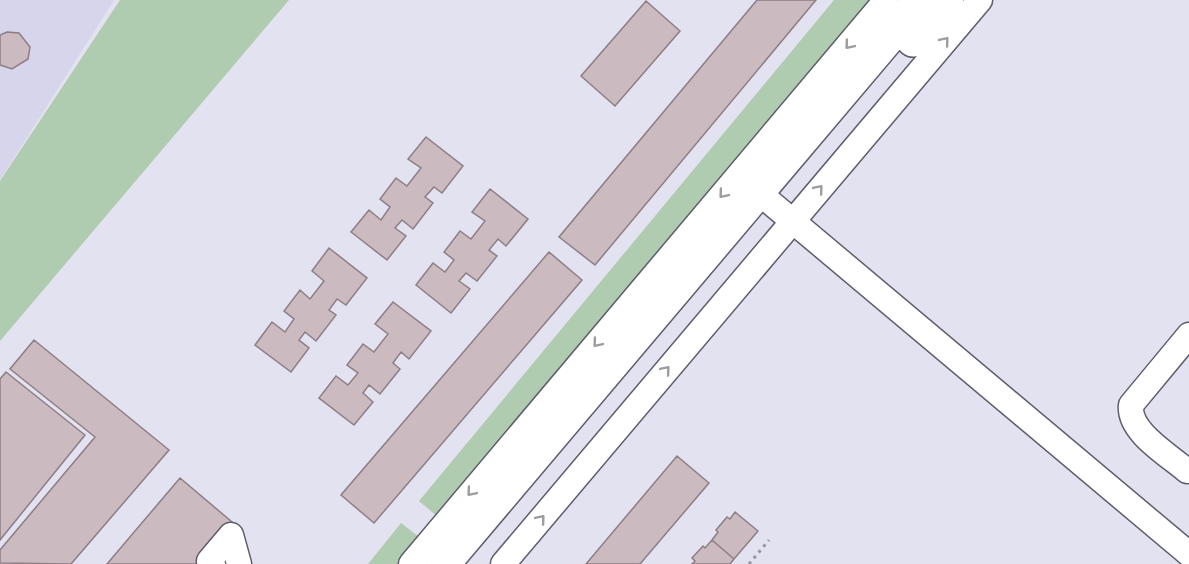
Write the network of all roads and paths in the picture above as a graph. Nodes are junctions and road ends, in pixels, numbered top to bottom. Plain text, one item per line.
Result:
1 (886, 0) edge
2 (920, 0) edge
3 (947, 0) edge
4 (980, 0) edge
5 (775, 206) junction
6 (1189, 335) edge
7 (1187, 471) dead end
8 (769, 540) dead end
9 (1189, 555) edge
10 (213, 564) edge
11 (239, 564) edge
12 (411, 564) edge
13 (443, 564) edge
14 (470, 564) edge
15 (503, 564) edge
16 (749, 564) edge

1 -> 12 street
2 - 5 highway
3 - 5 highway
5 -> 4 street
5 - 9 street
5 - 13 highway
5 - 14 highway
15 -> 5 street
6 - 7 street
8 - 16 path
10 - 11 street

